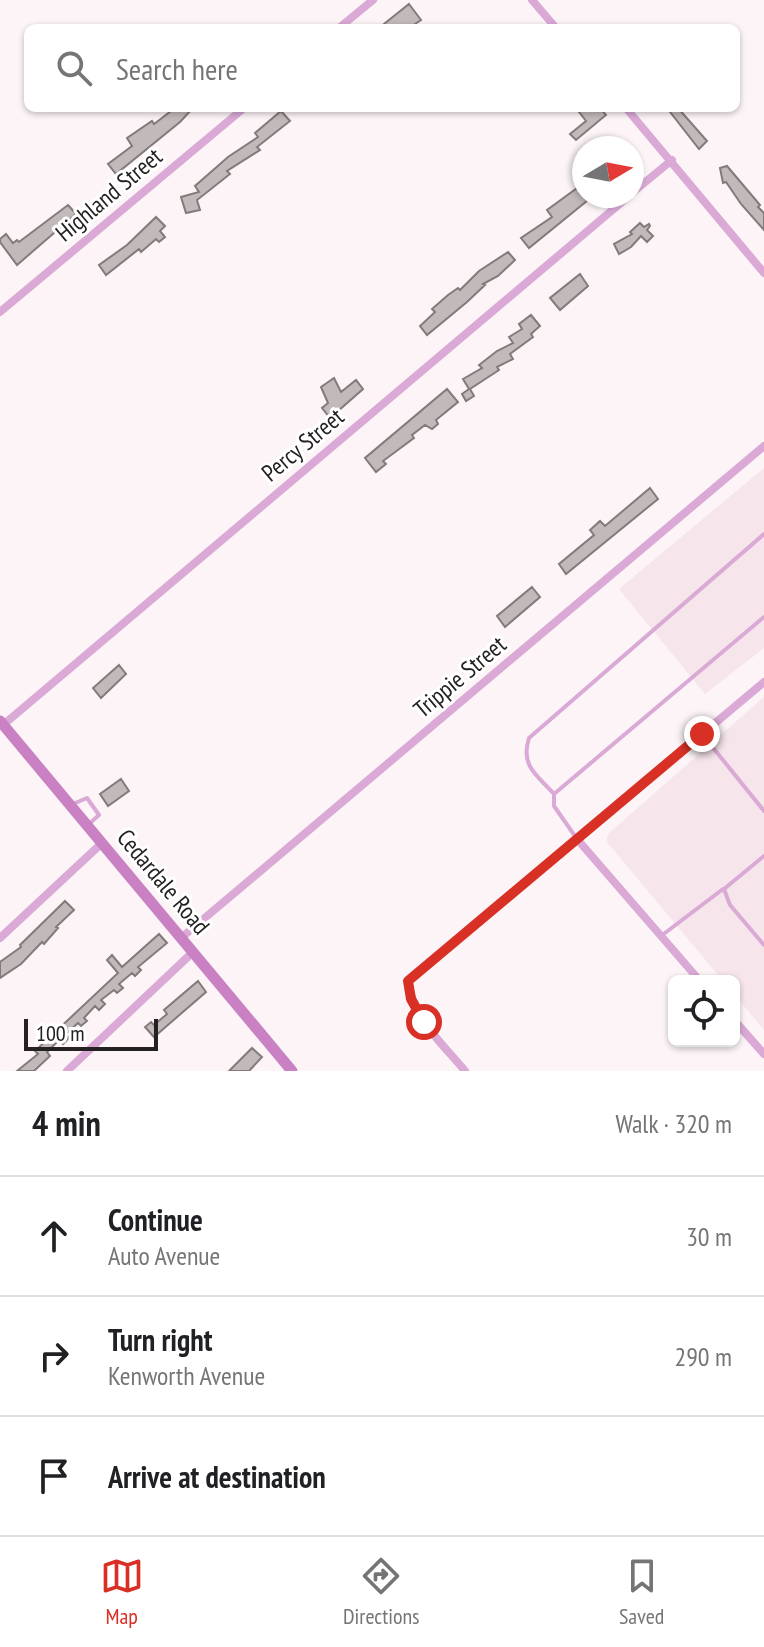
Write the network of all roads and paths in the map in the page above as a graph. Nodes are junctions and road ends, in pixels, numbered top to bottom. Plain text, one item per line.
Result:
1 (373, 0) edge
2 (532, 0) edge
3 (344, 24) edge
4 (553, 24) edge
5 (239, 112) edge
6 (630, 112) edge
7 (672, 160) junction
8 (644, 183) edge
9 (615, 208) edge
10 (764, 273) edge
11 (0, 312) edge
12 (764, 446) edge
13 (764, 534) edge
14 (764, 617) edge
15 (764, 682) edge
16 (2, 723) edge
17 (702, 734) junction
18 (554, 794) junction
19 (71, 806) junction
20 (764, 811) edge
21 (87, 825) junction
22 (577, 839) junction
23 (102, 843) junction
24 (764, 856) edge
25 (724, 889) junction
26 (661, 936) junction
27 (0, 938) edge
28 (181, 938) junction
29 (764, 945) edge
30 (193, 952) junction
31 (695, 975) edge
32 (740, 1027) edge
33 (764, 1054) edge
34 (287, 1069) edge
35 (67, 1071) edge
36 (465, 1071) edge

1 - 3 street
2 - 4 street
5 - 11 street, Highland Street
6 - 7 street
7 - 8 street, Percy Street
7 - 10 street
9 - 16 street, Percy Street
12 - 28 street, Trippie Street
13 - 18 lane
14 - 18 lane
15 - 17 street
16 - 19 street, Cedardale Road
17 - 20 lane
17 - 22 street
18 - 22 lane
19 - 21 street, Cedardale Road
19 - 21 lane
21 - 23 street, Cedardale Road
22 - 26 street
22 - 36 street
23 - 27 street
23 - 28 street, Cedardale Road
24 - 25 lane
25 - 26 lane
25 - 29 lane
26 - 31 street
28 - 30 street, Cedardale Road
30 - 34 street, Cedardale Road
30 - 35 street
32 - 33 street

